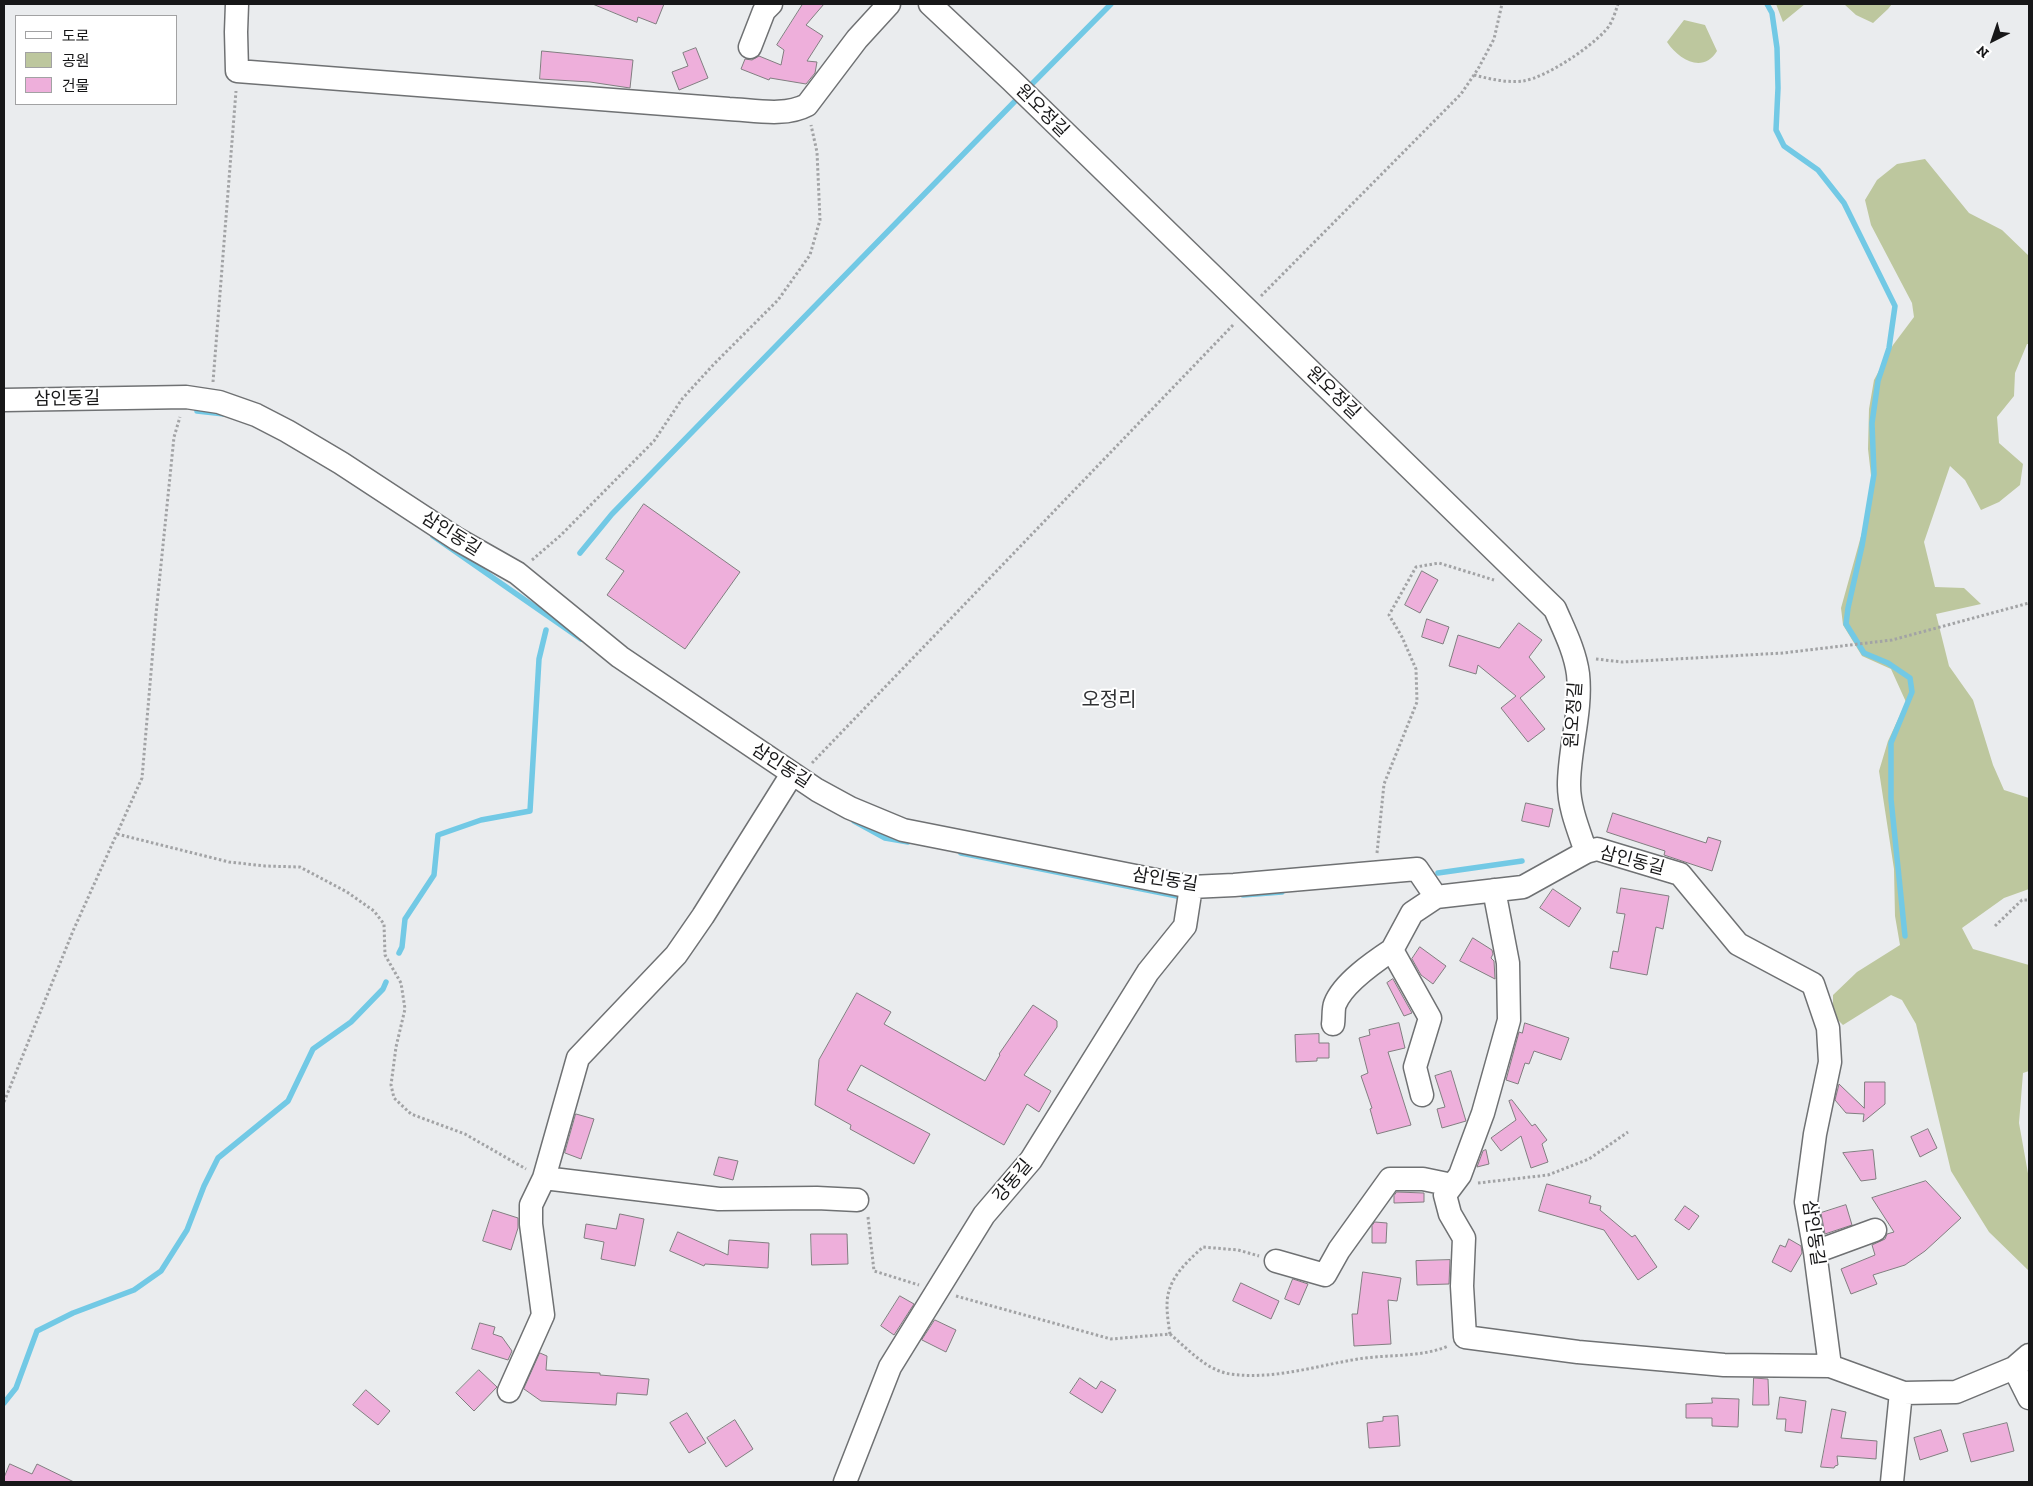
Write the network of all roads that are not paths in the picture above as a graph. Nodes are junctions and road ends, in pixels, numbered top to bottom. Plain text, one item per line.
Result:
1 (237, 4) edge
2 (771, 4) edge
3 (888, 4) edge
4 (930, 4) edge
5 (750, 47) dead end
6 (4, 400) edge
7 (795, 776) junction
8 (1586, 852) junction
9 (1191, 887) junction
10 (1494, 890) junction
11 (1436, 897) junction
12 (1392, 950) junction
13 (1333, 1024) dead end
14 (1422, 1095) dead end
15 (544, 1178) junction
16 (1452, 1185) junction
17 (857, 1200) road end
18 (1875, 1230) dead end
19 (1815, 1252) junction
20 (1276, 1261) road end
21 (2022, 1362) edge
22 (1830, 1366) junction
23 (509, 1391) dead end
24 (1901, 1392) junction
25 (2029, 1398) edge
26 (845, 1482) edge
27 (1892, 1482) edge

1 - 3 street
2 - 5 street
4 - 8 street, 원오정길
6 - 7 street, 삼인동길
7 - 9 street, 삼인동길
7 - 15 street
8 - 10 street, 삼인동길
8 - 19 street, 삼인동길
9 - 11 street, 삼인동길
9 - 26 street, 강동길
10 - 11 street, 삼인동길
10 - 16 street
11 - 12 street
12 - 13 street
12 - 14 street
15 - 17 street
15 - 23 street
16 - 20 street
16 - 22 street
18 - 19 street
19 - 22 street, 삼인동길
21 - 24 street
21 - 25 street
22 - 24 street
24 - 27 street

